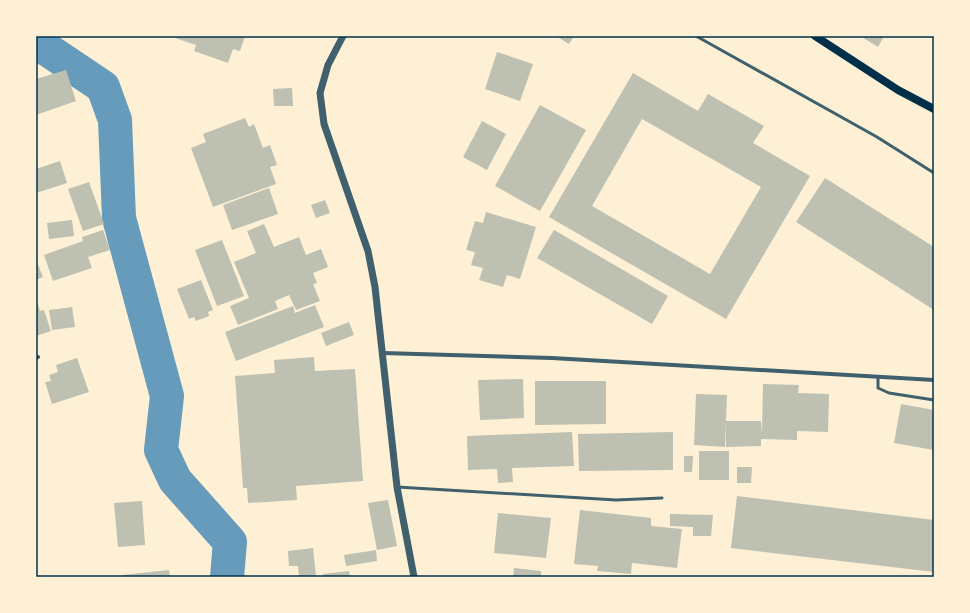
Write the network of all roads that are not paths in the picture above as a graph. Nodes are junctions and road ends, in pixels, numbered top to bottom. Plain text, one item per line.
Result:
1 (343, 36) edge
2 (696, 36) edge
3 (815, 36) edge
4 (934, 109) edge
5 (934, 173) edge
6 (383, 353) junction
7 (878, 377) junction
8 (934, 380) edge
9 (934, 400) edge
10 (397, 487) junction
11 (662, 498) dead end
12 (414, 577) edge

1 - 6 street
2 - 5 lane
3 - 4 main road
6 - 7 street
6 - 10 street
7 - 8 street
7 - 9 lane
10 - 11 lane
10 - 12 street

